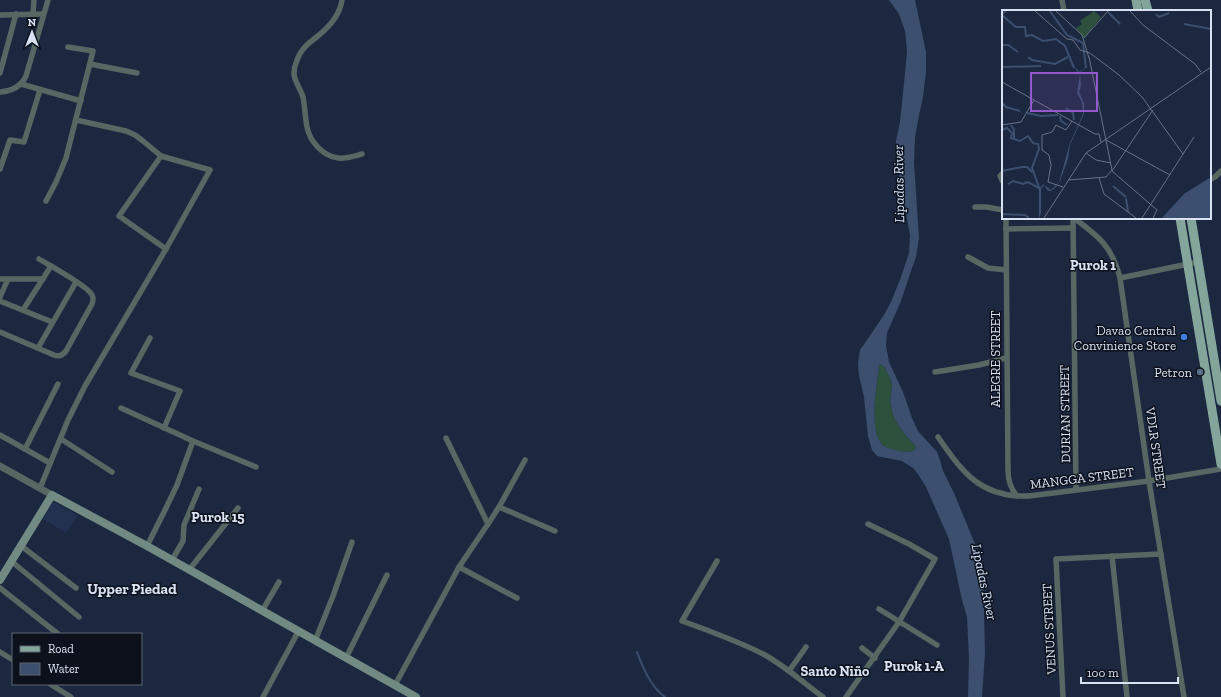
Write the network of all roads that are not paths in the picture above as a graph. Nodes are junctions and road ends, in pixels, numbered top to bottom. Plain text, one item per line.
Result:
1 (34, 0) edge
2 (48, 0) edge
3 (342, 0) edge
4 (1062, 0) edge
5 (1136, 0) edge
6 (1145, 0) edge
7 (1064, 10) edge
8 (1138, 10) edge
9 (1148, 10) edge
10 (16, 14) junction
11 (33, 14) junction
12 (43, 14) junction
13 (0, 15) edge
14 (68, 47) dead end
15 (90, 64) junction
16 (1, 69) edge
17 (137, 73) dead end
18 (21, 84) junction
19 (40, 90) junction
20 (0, 92) edge
21 (81, 101) junction
22 (76, 120) junction
23 (362, 154) dead end
24 (161, 156) junction
25 (0, 169) edge
26 (1221, 170) edge
27 (1211, 179) edge
28 (46, 201) dead end
29 (974, 207) dead end
30 (1002, 210) edge
31 (1006, 219) edge
32 (1074, 219) edge
33 (1075, 219) edge
34 (1180, 219) edge
35 (1191, 219) edge
36 (1006, 228) junction
37 (1073, 228) junction
38 (166, 248) junction
39 (968, 257) dead end
40 (39, 260) dead end
41 (1198, 262) junction
42 (1188, 264) junction
43 (51, 266) junction
44 (1006, 270) junction
45 (1120, 278) junction
46 (0, 279) edge
47 (8, 279) junction
48 (43, 279) junction
49 (76, 282) junction
50 (0, 298) edge
51 (0, 301) edge
52 (23, 310) junction
53 (52, 322) junction
54 (0, 332) edge
55 (150, 338) dead end
56 (38, 348) junction
57 (1006, 358) junction
58 (935, 372) dead end
59 (58, 384) dead end
60 (1221, 397) edge
61 (1211, 404) junction
62 (121, 408) dead end
63 (164, 428) junction
64 (0, 435) edge
65 (446, 438) dead end
66 (938, 438) dead end
67 (60, 439) junction
68 (192, 441) junction
69 (25, 449) junction
70 (525, 460) dead end
71 (50, 463) junction
72 (1221, 464) edge
73 (0, 466) edge
74 (256, 467) dead end
75 (1221, 469) edge
76 (112, 472) dead end
77 (1149, 481) junction
78 (40, 488) junction
79 (199, 489) dead end
80 (1076, 489) junction
81 (52, 495) junction
82 (1017, 496) junction
83 (499, 507) junction
84 (238, 508) dead end
85 (488, 524) junction
86 (868, 524) dead end
87 (555, 531) dead end
88 (352, 542) dead end
89 (20, 545) junction
90 (147, 546) junction
91 (1161, 554) junction
92 (1112, 556) junction
93 (172, 560) junction
94 (11, 561) junction
95 (717, 561) dead end
96 (459, 567) junction
97 (189, 570) junction
98 (387, 575) dead end
99 (0, 580) edge
100 (279, 582) dead end
101 (0, 588) edge
102 (76, 588) dead end
103 (517, 598) dead end
104 (879, 609) dead end
105 (262, 611) junction
106 (79, 617) dead end
107 (899, 622) junction
108 (298, 632) junction
109 (57, 633) edge
110 (315, 641) junction
111 (937, 646) dead end
112 (806, 647) dead end
113 (862, 648) dead end
114 (0, 652) edge
115 (346, 658) junction
116 (874, 658) junction
117 (12, 659) edge
118 (789, 671) junction
119 (52, 685) edge
120 (395, 686) junction
121 (71, 697) edge
122 (263, 697) edge
123 (416, 697) edge
124 (823, 697) edge
125 (846, 697) edge
126 (1063, 697) edge
127 (1127, 697) edge
128 (1184, 697) edge

1 - 11 street
2 - 12 street
3 - 23 street
4 - 7 street
5 - 8 main road
6 - 9 main road
10 - 11 street
10 - 13 street
10 - 16 street
11 - 12 street
12 - 18 street
14 - 15 street
15 - 17 street
15 - 21 street
18 - 19 street
18 - 20 street
19 - 21 street
19 - 25 street
21 - 22 street
22 - 24 street
22 - 28 street
24 - 38 street
24 - 38 street
26 - 27 street
29 - 30 street
31 - 36 street, ALEGRE STREET
32 - 37 street, DURIAN STREET
33 - 45 street, VDLR STREET
34 - 42 main road
35 - 41 main road
36 - 37 street
36 - 44 street, ALEGRE STREET
37 - 80 street, DURIAN STREET
38 - 67 street
39 - 44 street
40 - 43 street
41 - 42 street
41 - 60 main road
42 - 45 street
42 - 61 main road
43 - 48 street
43 - 49 street
44 - 57 street, ALEGRE STREET
45 - 77 street, VDLR STREET
46 - 47 street
47 - 48 street
47 - 50 street
48 - 52 street
49 - 53 street
49 - 56 street
51 - 52 street
52 - 53 street
53 - 56 street
54 - 56 street
55 - 63 street
57 - 58 street
57 - 82 street, ALEGRE STREET
59 - 69 street
60 - 61 street
61 - 72 main road
62 - 63 street
63 - 68 street
64 - 69 street
65 - 85 street
66 - 82 street, MANGGA STREET
67 - 71 street
67 - 76 street
68 - 74 street
68 - 90 street
69 - 71 street
70 - 83 street
71 - 78 street
73 - 78 street
75 - 77 street, MANGGA STREET
77 - 80 street, MANGGA STREET
77 - 91 street, VDLR STREET
78 - 81 street
79 - 93 street
80 - 82 street, MANGGA STREET
81 - 89 main road
81 - 90 main road
83 - 85 street
83 - 87 street
84 - 97 street
85 - 96 street
86 - 107 street
88 - 110 street
89 - 94 main road
89 - 102 street
90 - 93 main road
91 - 92 street
91 - 128 street, VDLR STREET
92 - 126 street, VENUS STREET
92 - 127 street
93 - 97 main road
94 - 99 main road
94 - 106 street
95 - 118 street
96 - 103 street
96 - 120 street
97 - 105 main road
98 - 115 street
100 - 105 street
101 - 109 street
104 - 107 street
105 - 108 main road
107 - 111 street
107 - 116 street
108 - 110 main road
108 - 122 street
110 - 115 main road
112 - 118 street
113 - 116 street
114 - 117 street
115 - 120 main road
116 - 125 street
118 - 124 street
119 - 121 street
120 - 123 main road

